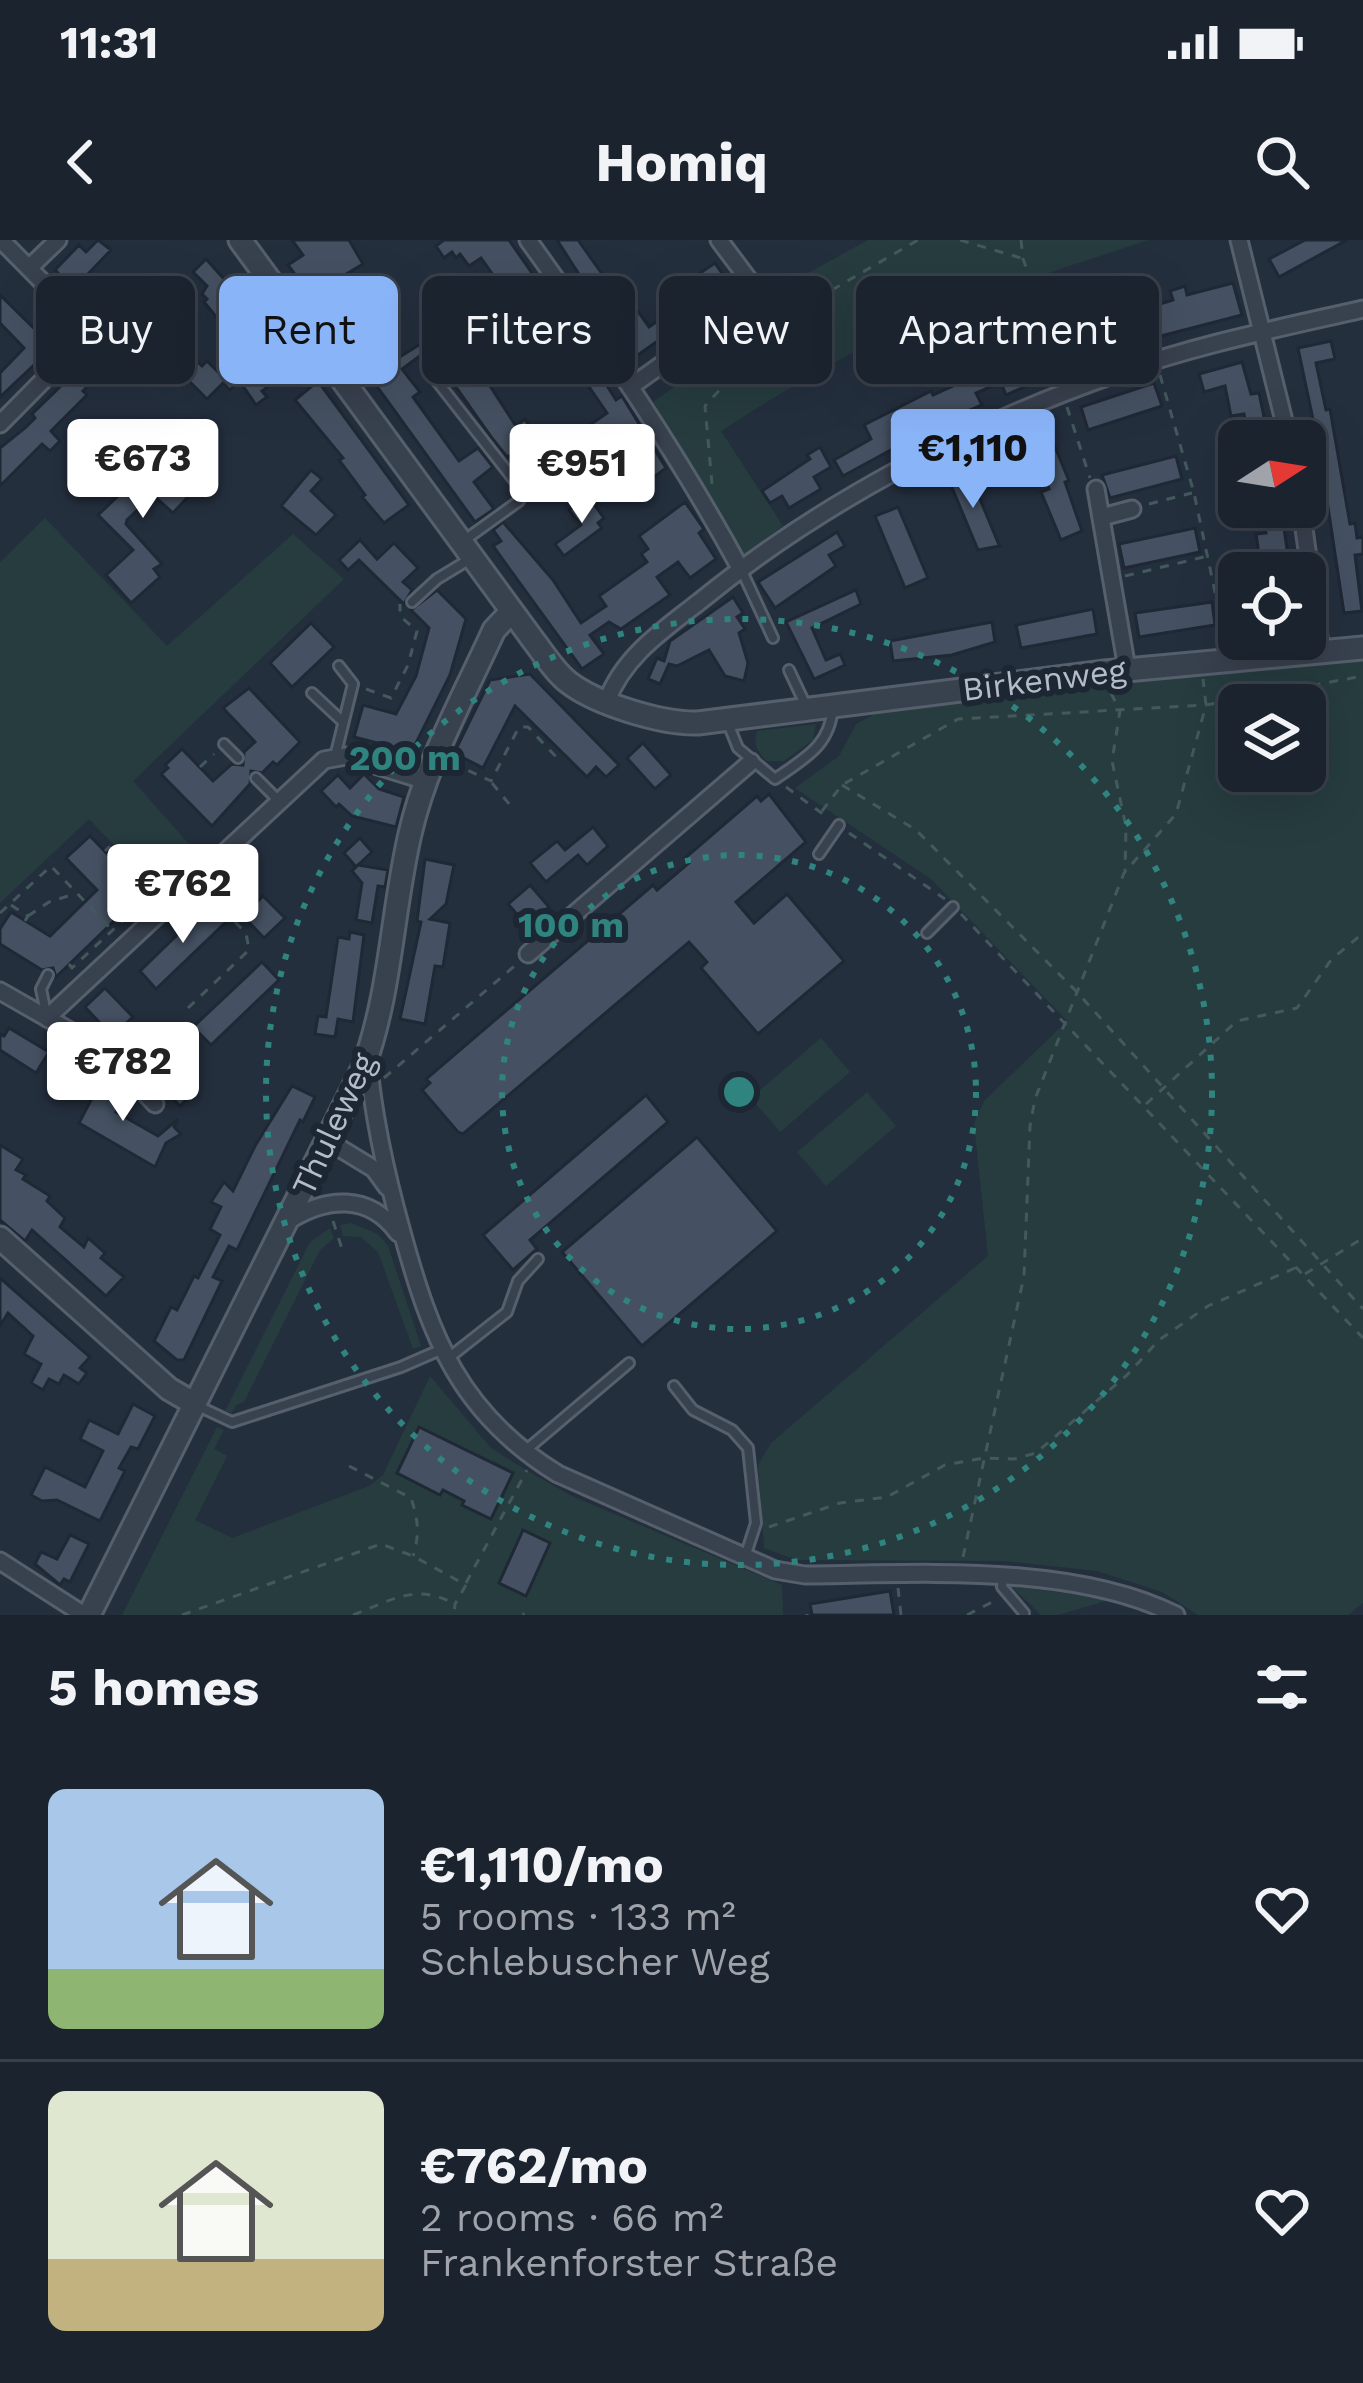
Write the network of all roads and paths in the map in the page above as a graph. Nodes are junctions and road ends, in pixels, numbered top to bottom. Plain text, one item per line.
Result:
1 (1, 240) edge
2 (58, 240) edge
3 (240, 240) edge
4 (528, 240) edge
5 (719, 240) edge
6 (919, 240) edge
7 (960, 240) edge
8 (1021, 240) edge
9 (1239, 240) edge
10 (1023, 259) junction
11 (29, 268) junction
12 (745, 276) edge
13 (832, 290) edge
14 (1363, 309) edge
15 (1264, 332) junction
16 (1159, 359) edge
17 (659, 366) edge
18 (1159, 370) edge
19 (440, 384) edge
20 (725, 384) edge
21 (1090, 384) edge
22 (632, 385) junction
23 (1068, 392) junction
24 (1283, 420) edge
25 (0, 424) edge
26 (1096, 489) joint
27 (1194, 493) junction
28 (1132, 509) joint
29 (710, 512) junction
30 (1102, 517) junction
31 (466, 550) junction
32 (1207, 556) junction
33 (740, 568) junction
34 (1112, 579) junction
35 (412, 602) dead end
36 (399, 604) dead end
37 (1218, 608) edge
38 (511, 612) junction
39 (773, 638) dead end
40 (1363, 648) edge
41 (1326, 651) edge
42 (1218, 660) edge
43 (1202, 661) junction
44 (339, 666) dead end
45 (788, 670) dead end
46 (1116, 670) junction
47 (1363, 676) edge
48 (353, 684) junction
49 (312, 693) dead end
50 (607, 701) junction
51 (833, 705) junction
52 (1206, 705) junction
53 (806, 709) junction
54 (1120, 711) junction
55 (727, 719) junction
56 (343, 722) junction
57 (224, 744) dead end
58 (437, 756) junction
59 (335, 757) junction
60 (238, 758) dead end
61 (560, 761) dead end
62 (751, 762) junction
63 (256, 778) dead end
64 (775, 779) junction
65 (426, 781) junction
66 (491, 781) junction
67 (842, 785) junction
68 (278, 800) junction
69 (510, 805) dead end
70 (821, 813) junction
71 (839, 826) junction
72 (105, 851) dead end
73 (820, 854) dead end
74 (212, 862) junction
75 (1124, 873) junction
76 (193, 880) junction
77 (76, 892) junction
78 (241, 892) dead end
79 (10, 904) junction
80 (165, 907) junction
81 (953, 907) junction
82 (0, 913) edge
83 (141, 928) junction
84 (113, 931) junction
85 (927, 933) dead end
86 (1363, 933) edge
87 (528, 954) joint
88 (72, 968) dead end
89 (48, 975) dead end
90 (1076, 991) junction
91 (0, 992) edge
92 (188, 1009) dead end
93 (46, 1018) junction
94 (1067, 1025) junction
95 (368, 1055) junction
96 (1163, 1087) junction
97 (371, 1089) junction
98 (155, 1105) dead end
99 (1144, 1106) junction
100 (328, 1141) junction
101 (393, 1200) junction
102 (327, 1203) junction
103 (285, 1223) junction
104 (0, 1238) edge
105 (1363, 1238) edge
106 (404, 1241) junction
107 (344, 1256) dead end
108 (538, 1258) dead end
109 (1324, 1265) junction
110 (1297, 1268) junction
111 (1303, 1275) junction
112 (1363, 1309) edge
113 (1363, 1338) edge
114 (442, 1355) junction
115 (629, 1363) dead end
116 (674, 1386) dead end
117 (195, 1404) junction
118 (528, 1455) junction
119 (984, 1458) junction
120 (349, 1466) dead end
121 (755, 1531) junction
122 (413, 1556) junction
123 (745, 1558) junction
124 (0, 1561) edge
125 (898, 1574) junction
126 (959, 1576) junction
127 (466, 1585) junction
128 (1005, 1586) junction
129 (454, 1604) junction
130 (1024, 1613) edge
131 (87, 1615) edge
132 (182, 1615) edge
133 (352, 1615) edge
134 (454, 1615) edge
135 (901, 1615) edge
136 (967, 1615) edge
137 (1176, 1615) edge

1 - 11 street
2 - 11 street
3 - 31 street, Birkenweg
4 - 22 street
5 - 12 street
6 - 13 path
7 - 10 path
8 - 10 path
9 - 15 street
10 - 23 path
11 - 25 street
14 - 15 street
15 - 16 street
15 - 24 street
17 - 22 street
18 - 27 path
19 - 31 lane
20 - 29 path
21 - 23 street
22 - 29 street
23 - 26 path
23 - 33 street
26 - 30 street
27 - 28 path
27 - 32 path
28 - 30 street
29 - 33 street
30 - 34 street
31 - 35 lane
31 - 38 street, Birkenweg
32 - 34 path
32 - 37 path
33 - 39 lane
33 - 50 street
34 - 46 street
36 - 48 path
38 - 50 street, Birkenweg
38 - 58 street, Thuleweg
40 - 41 street, Birkenweg
42 - 43 street, Birkenweg
43 - 46 street, Birkenweg
43 - 52 path
44 - 48 lane
45 - 53 lane
46 - 51 street, Birkenweg
46 - 54 path
47 - 52 path
48 - 56 lane
49 - 56 lane
50 - 55 street, Birkenweg
51 - 53 street, Birkenweg
51 - 64 lane
52 - 54 path
52 - 75 path
53 - 55 street, Birkenweg
54 - 67 path
54 - 75 path
55 - 62 lane
56 - 59 lane
57 - 60 lane
58 - 65 street, Thuleweg
58 - 66 path
59 - 65 street
59 - 68 street
61 - 66 path
62 - 64 lane
62 - 87 street
63 - 68 lane
64 - 70 path
65 - 95 street, Thuleweg
66 - 69 path
67 - 70 path
67 - 90 path
68 - 74 street
70 - 71 path
71 - 73 lane
71 - 81 path
72 - 80 path
74 - 76 street
74 - 78 lane
75 - 90 path
76 - 80 street
76 - 92 path
77 - 79 path
77 - 79 path
77 - 84 path
79 - 82 path
80 - 83 street
81 - 85 lane
81 - 94 path
83 - 84 path
83 - 93 street
84 - 88 path
86 - 96 path
87 - 97 path
89 - 93 lane
90 - 94 path
90 - 96 path
91 - 93 street
93 - 98 street
94 - 99 path
94 - 119 path
95 - 97 street
95 - 100 street, Thuleweg
96 - 99 path
96 - 109 path
97 - 101 street
99 - 110 path
100 - 101 street
100 - 103 street, Thuleweg
101 - 106 street
102 - 103 street
102 - 106 street
102 - 107 path
103 - 117 street, Thuleweg
104 - 117 street
105 - 109 path
106 - 114 street
108 - 114 lane
109 - 111 path
109 - 112 path
110 - 111 path
110 - 119 path
111 - 113 path
114 - 117 lane
114 - 118 street
115 - 118 lane
116 - 121 lane
117 - 131 street, Thuleweg
118 - 123 street
118 - 127 path
119 - 121 path
119 - 126 path
120 - 122 path
121 - 123 lane
122 - 127 path
122 - 132 path
123 - 125 street
124 - 131 street
125 - 126 street
125 - 135 path
126 - 128 street
127 - 129 path
128 - 130 lane
128 - 136 path
128 - 137 street
129 - 133 path
129 - 134 path

